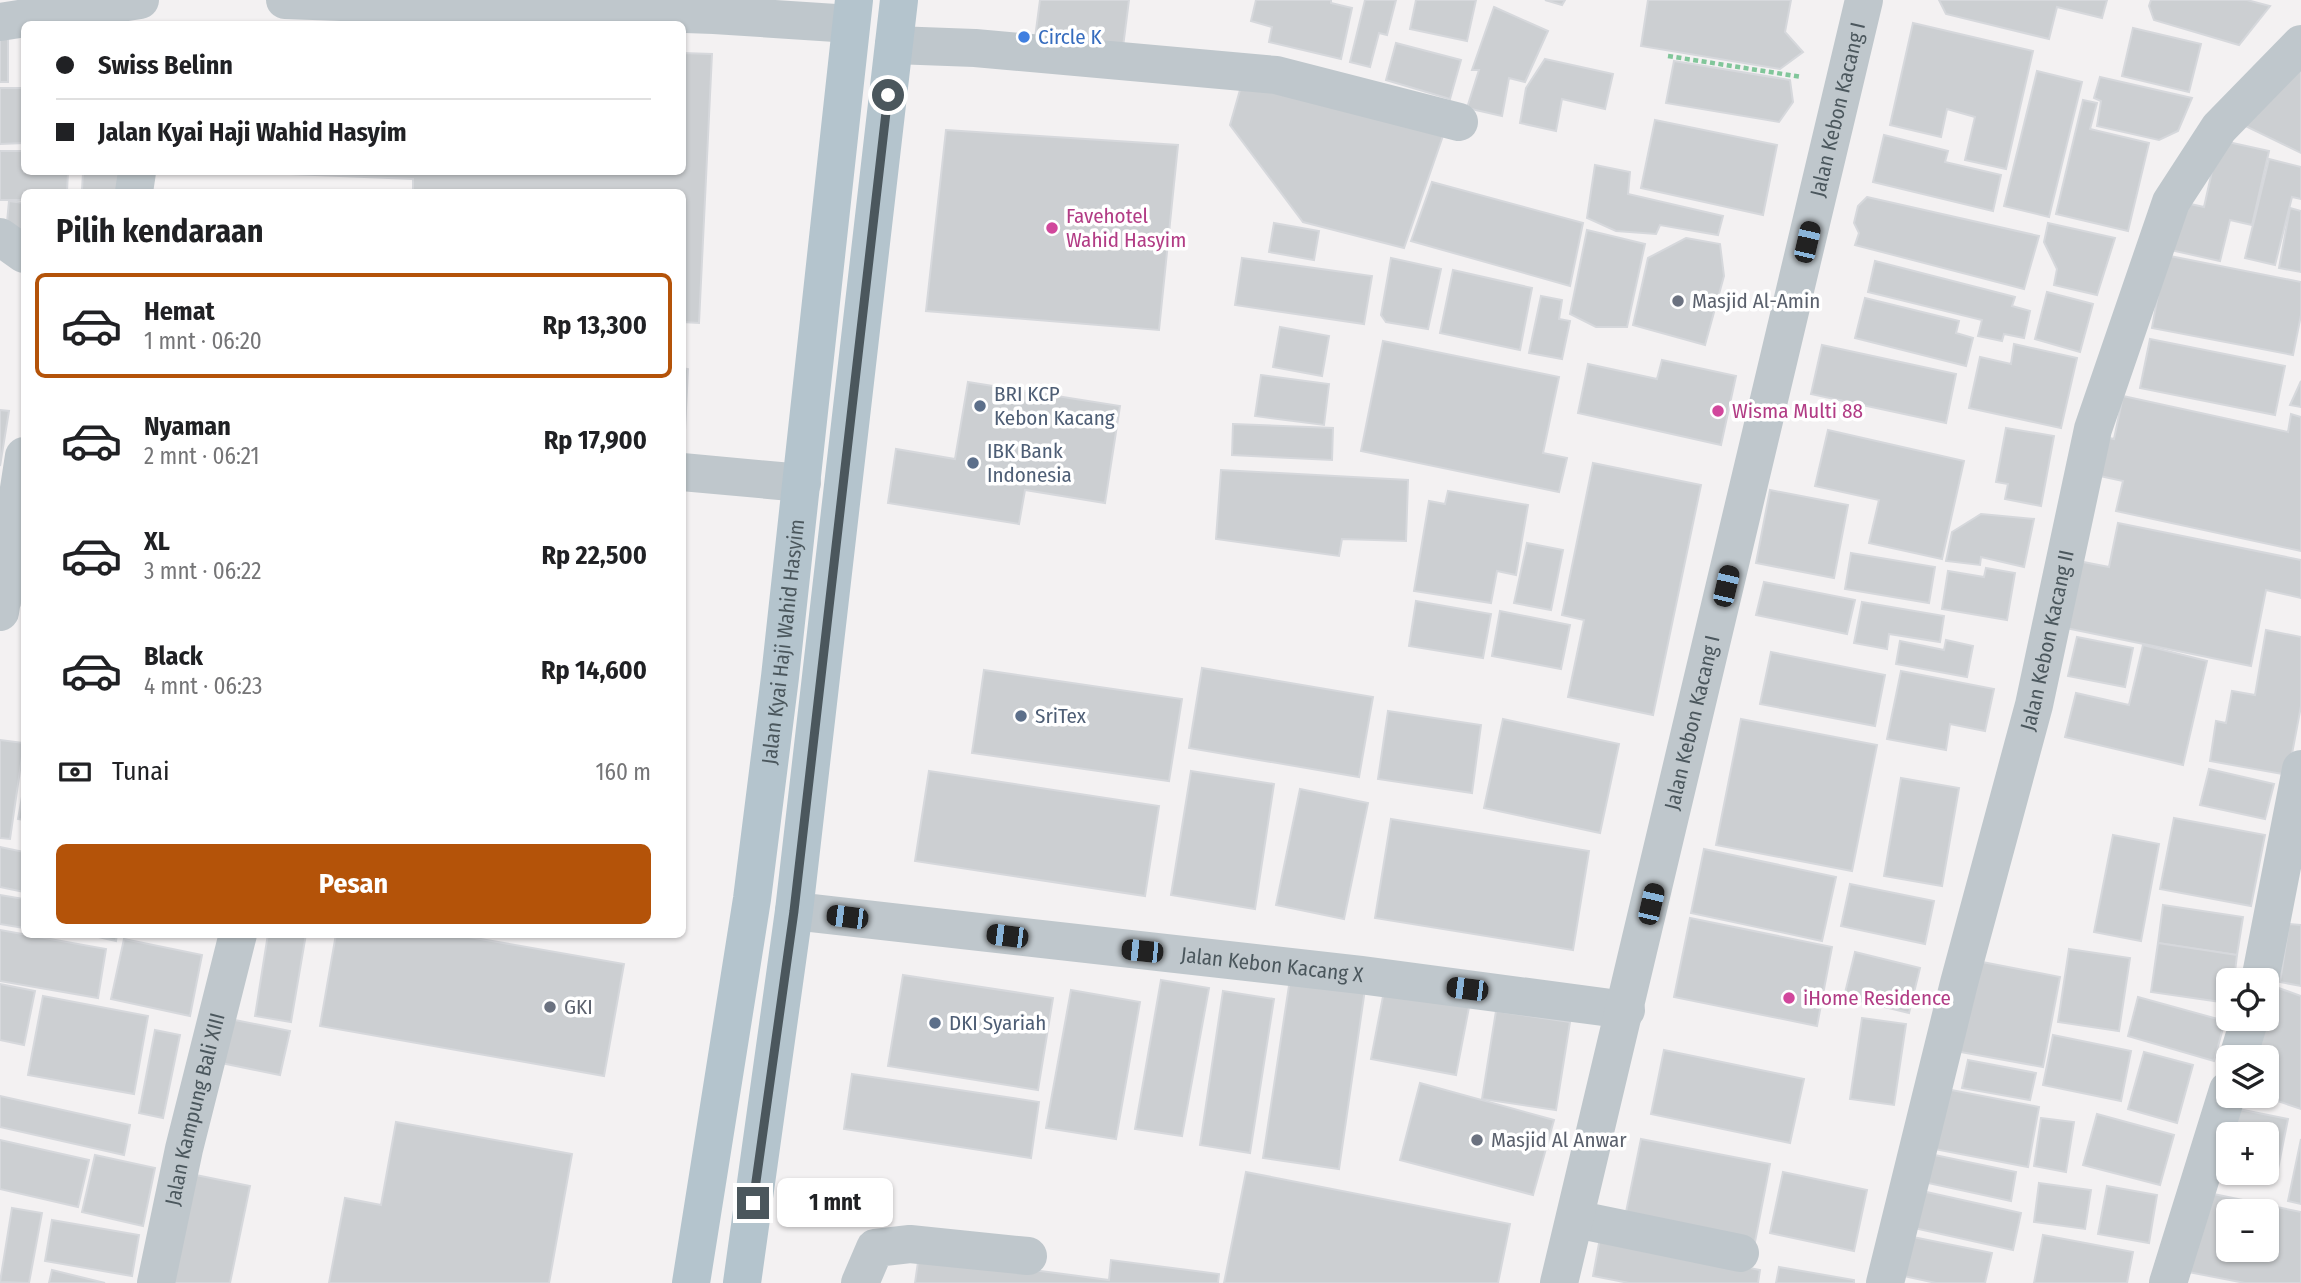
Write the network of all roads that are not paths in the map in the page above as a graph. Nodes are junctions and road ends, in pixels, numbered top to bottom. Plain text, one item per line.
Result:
1 (141, 0) edge
2 (285, 0) edge
3 (899, 0) edge
4 (1864, 0) edge
5 (853, 12) edge
6 (141, 21) edge
7 (0, 22) edge
8 (2301, 44) edge
9 (894, 45) junction
10 (1460, 122) dead end
11 (0, 237) edge
12 (21, 252) edge
13 (686, 472) edge
14 (802, 483) junction
15 (21, 484) edge
16 (0, 612) edge
17 (2301, 769) edge
18 (794, 911) junction
19 (237, 938) edge
20 (2262, 968) edge
21 (1626, 1010) junction
22 (2222, 1108) edge
23 (1575, 1219) junction
24 (1740, 1253) dead end
25 (1028, 1256) dead end
26 (156, 1283) edge
27 (691, 1283) edge
28 (742, 1283) edge
29 (860, 1283) edge
30 (1559, 1283) edge
31 (1885, 1283) edge
32 (2168, 1283) edge

1 - 6 street
1 - 7 street
2 - 5 street
3 - 9 main road, Jalan Kyai Haji Wahid Hasyim
4 - 21 street, Jalan Kebon Kacang I
5 - 14 main road, Jalan Kyai Haji Wahid Hasyim
8 - 31 street, Jalan Kebon Kacang II
9 - 10 street
9 - 18 main road, Jalan Kyai Haji Wahid Hasyim
11 - 12 street
13 - 14 street
14 - 27 main road, Jalan Kyai Haji Wahid Hasyim
15 - 16 street
17 - 20 street
18 - 21 street, Jalan Kebon Kacang X
18 - 28 main road, Jalan Kyai Haji Wahid Hasyim
19 - 26 street, Jalan Kampung Bali XIII
21 - 23 street, Jalan Kebon Kacang I
22 - 32 street
23 - 24 street
23 - 30 street, Jalan Kebon Kacang I
25 - 29 street

